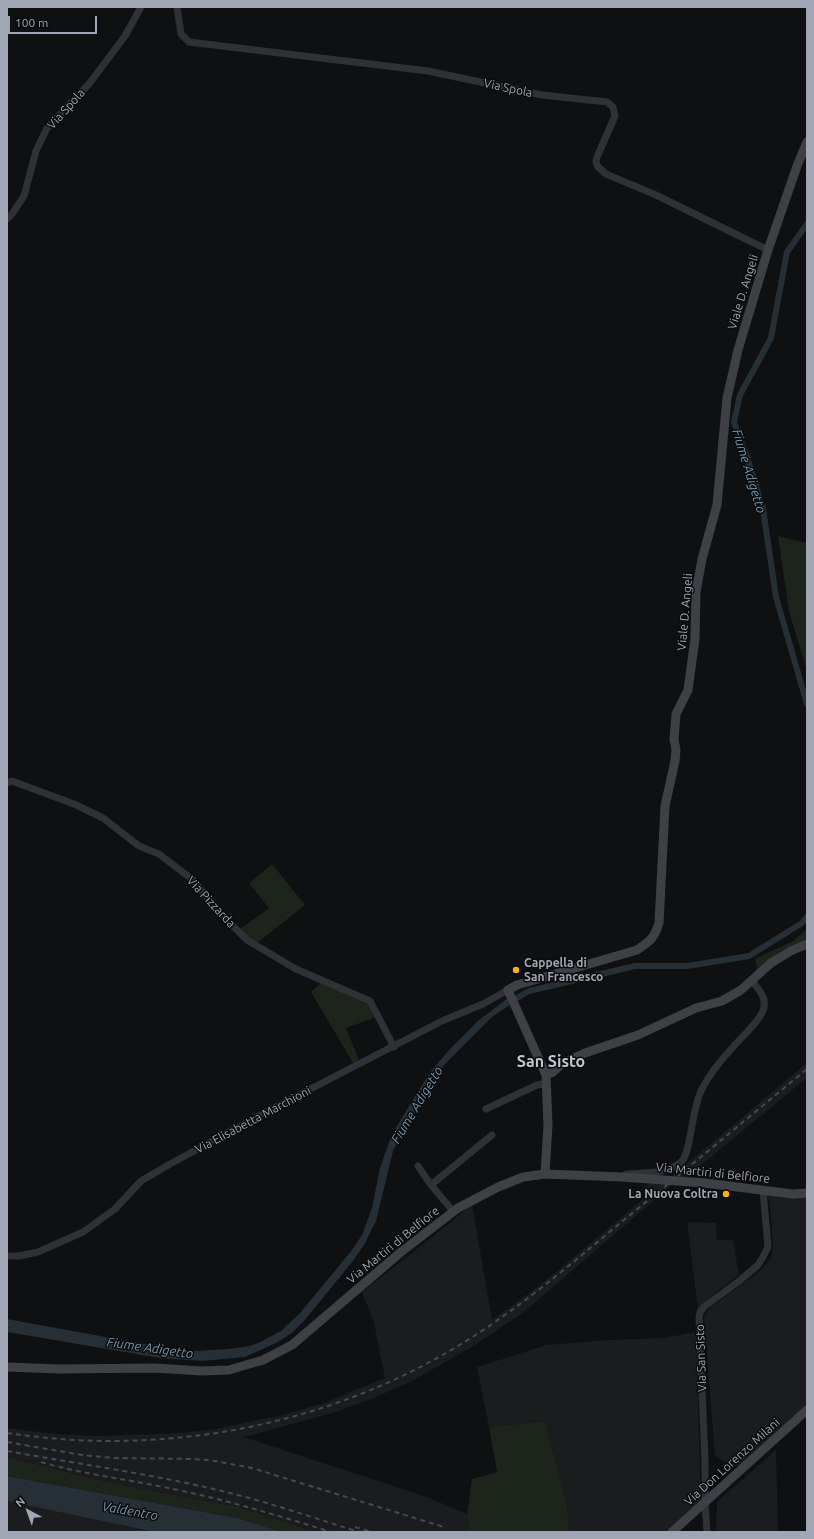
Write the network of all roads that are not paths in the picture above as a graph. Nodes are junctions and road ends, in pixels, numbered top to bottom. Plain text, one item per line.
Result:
1 (141, 7) edge
2 (177, 7) edge
3 (807, 142) edge
4 (7, 219) edge
5 (768, 250) junction
6 (7, 783) edge
7 (807, 944) edge
8 (752, 981) junction
9 (509, 992) junction
10 (394, 1047) junction
11 (547, 1079) junction
12 (486, 1109) dead end
13 (492, 1135) dead end
14 (418, 1166) dead end
15 (545, 1174) junction
16 (622, 1177) junction
17 (431, 1185) junction
18 (763, 1190) junction
19 (807, 1194) edge
20 (453, 1211) junction
21 (7, 1256) edge
22 (7, 1367) edge
23 (807, 1410) edge
24 (705, 1503) junction
25 (672, 1532) edge
26 (707, 1532) edge

1 - 4 street, Via Spola
2 - 5 street, Via Spola
3 - 5 street, Viale D. Angeli
5 - 9 street, Viale D. Angeli
6 - 10 street, Via Pizzarda
7 - 8 street
8 - 11 street
8 - 16 street
9 - 10 street, Via Elisabetta Marchioni
9 - 11 street
10 - 21 street, Via Elisabetta Marchioni
11 - 12 street
11 - 15 street
13 - 17 street
14 - 17 street
15 - 16 street, Via Martiri di Belfiore
15 - 20 street, Via Martiri di Belfiore
16 - 18 street, Via Martiri di Belfiore
17 - 20 street
18 - 19 street, Via Martiri di Belfiore
18 - 24 street, Via San Sisto
20 - 22 street, Via Martiri di Belfiore
23 - 24 street, Via Don Lorenzo Milani
24 - 25 street, Via Don Lorenzo Milani
24 - 26 street, Via San Sisto

